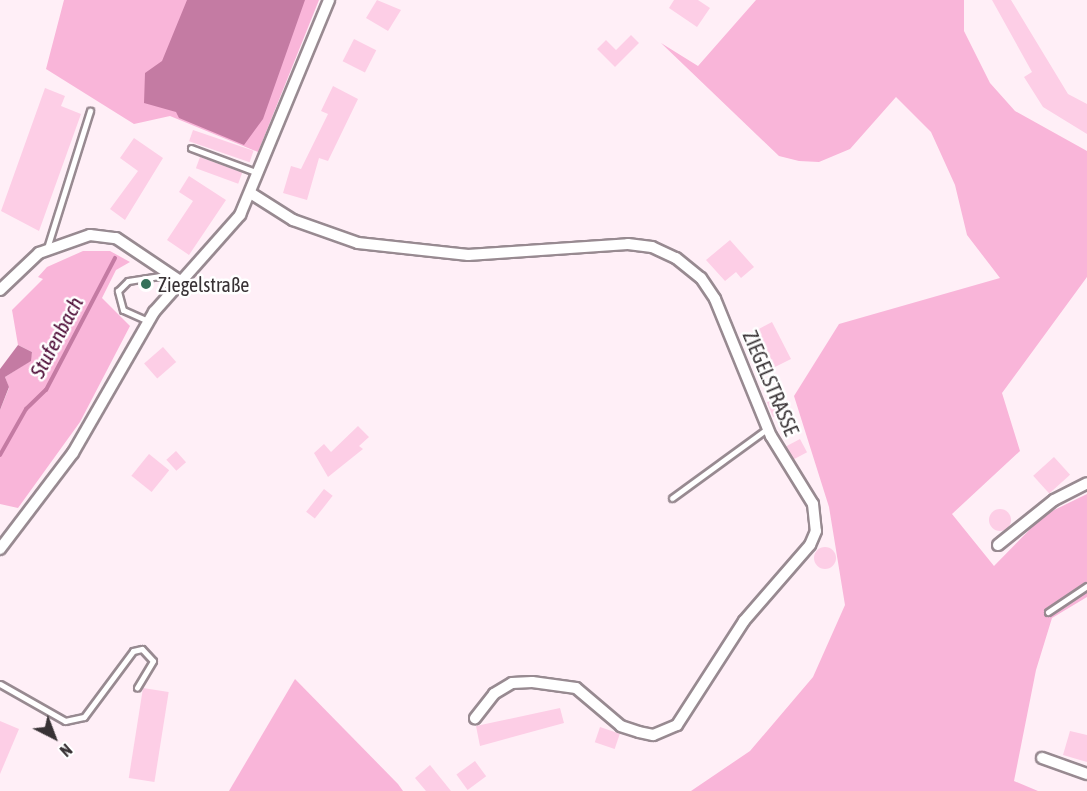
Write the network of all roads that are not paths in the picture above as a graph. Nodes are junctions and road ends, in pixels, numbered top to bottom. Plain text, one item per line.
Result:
1 (329, 0) edge
2 (90, 111) dead end
3 (192, 148) dead end
4 (259, 173) junction
5 (252, 194) junction
6 (47, 248) junction
7 (180, 281) junction
8 (0, 290) edge
9 (148, 321) junction
10 (768, 428) junction
11 (1087, 483) edge
12 (672, 498) dead end
13 (998, 545) dead end
14 (0, 549) edge
15 (1087, 586) edge
16 (1048, 612) dead end
17 (0, 684) edge
18 (137, 688) dead end
19 (475, 718) dead end
20 (1042, 758) dead end
21 (1087, 774) edge

1 - 4 street
2 - 6 lane
3 - 4 lane
4 - 5 street
5 - 7 street
5 - 10 street, ZIEGELSTRASSE
6 - 7 street
6 - 8 street
7 - 9 street
7 - 9 lane
9 - 14 street
10 - 12 lane
10 - 19 street, ZIEGELSTRASSE
11 - 13 street
15 - 16 lane
17 - 18 lane
20 - 21 street

